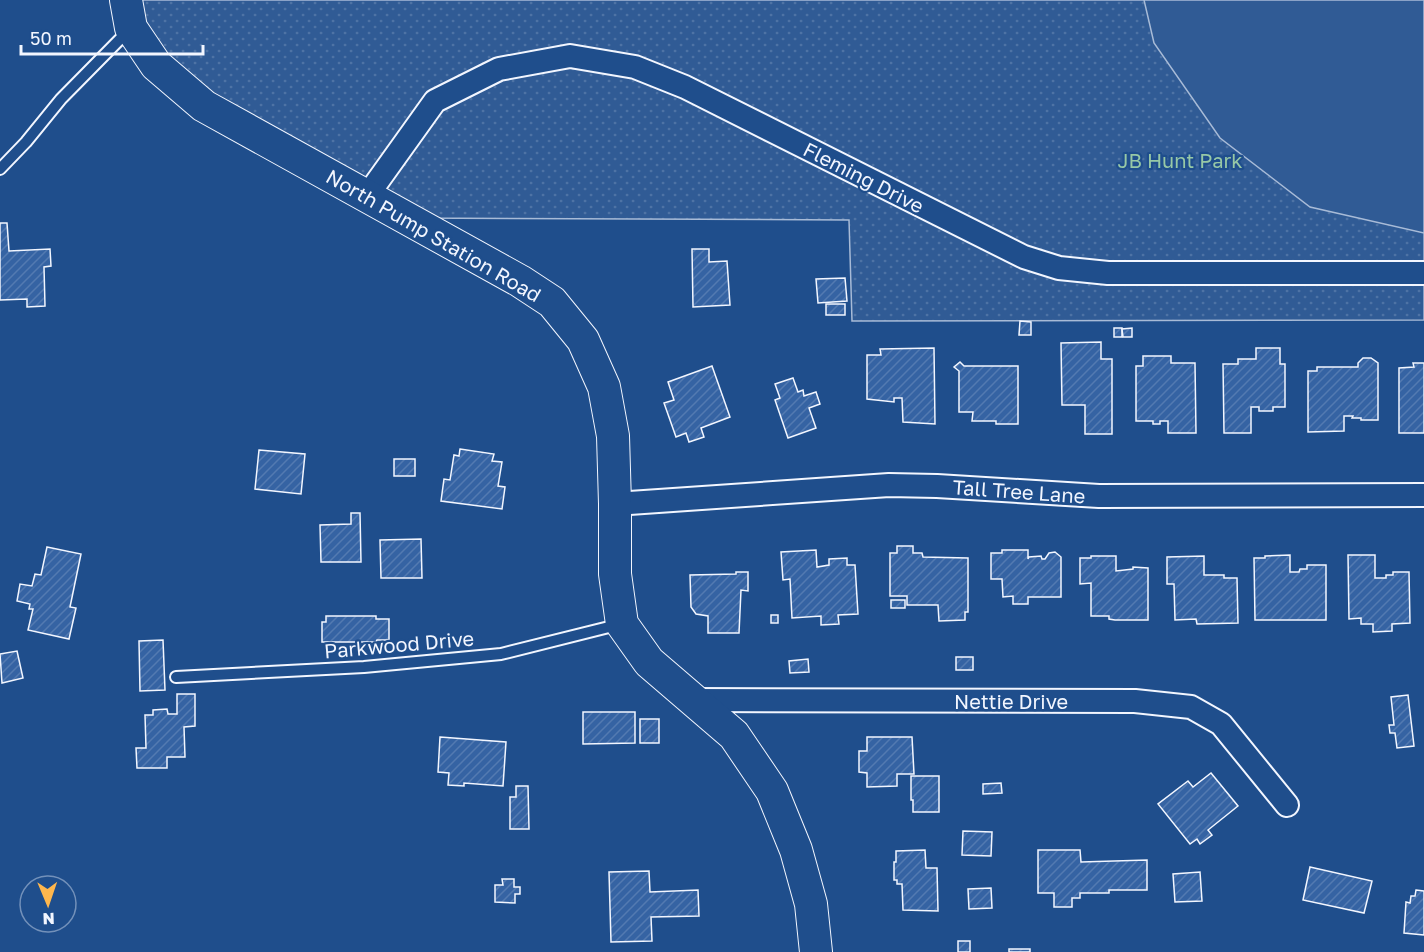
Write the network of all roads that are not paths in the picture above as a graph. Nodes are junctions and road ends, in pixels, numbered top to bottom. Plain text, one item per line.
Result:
1 (129, 14) edge
2 (0, 169) edge
3 (367, 196) junction
4 (1424, 273) edge
5 (1424, 495) edge
6 (615, 504) junction
7 (622, 624) junction
8 (176, 677) dead end
9 (693, 700) junction
10 (1287, 805) dead end
11 (816, 952) edge

1 - 2 lane
1 - 3 street, North Pump Station Road
3 - 4 street, Fleming Drive
3 - 6 street, North Pump Station Road
5 - 6 street, Tall Tree Lane
6 - 7 street, North Pump Station Road
7 - 8 lane, Parkwood Drive
7 - 9 street, North Pump Station Road
9 - 10 street, Nettie Drive
9 - 11 street, North Pump Station Road

